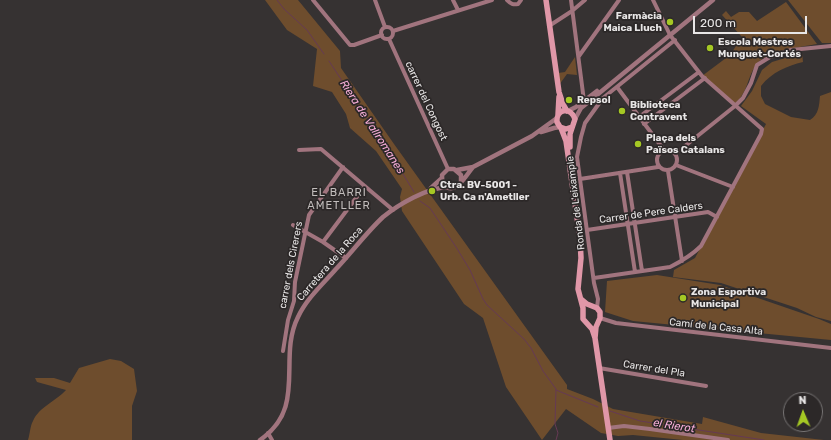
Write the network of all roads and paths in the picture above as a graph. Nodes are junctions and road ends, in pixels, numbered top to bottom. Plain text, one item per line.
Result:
1 (313, 0) edge
2 (375, 0) edge
3 (453, 0) edge
4 (492, 0) edge
5 (507, 0) edge
6 (521, 0) edge
7 (546, 0) edge
8 (571, 0) edge
9 (585, 0) edge
10 (619, 0) edge
11 (653, 0) edge
12 (713, 0) edge
13 (458, 10) junction
14 (572, 11) junction
15 (549, 26) junction
16 (385, 27) junction
17 (393, 31) junction
18 (670, 34) junction
19 (382, 35) junction
20 (389, 39) junction
21 (675, 40) junction
22 (831, 46) edge
23 (646, 54) junction
24 (578, 56) junction
25 (699, 72) junction
26 (705, 78) junction
27 (617, 87) junction
28 (559, 92) junction
29 (584, 101) junction
30 (735, 106) junction
31 (568, 111) junction
32 (557, 116) junction
33 (639, 117) junction
34 (575, 119) junction
35 (644, 124) junction
36 (572, 127) junction
37 (561, 128) junction
38 (532, 136) junction
39 (299, 150) dead end
40 (664, 150) junction
41 (675, 154) junction
42 (569, 160) junction
43 (676, 164) junction
44 (343, 167) junction
45 (473, 167) junction
46 (658, 167) junction
47 (448, 169) junction
48 (457, 170) junction
49 (668, 170) junction
50 (627, 172) junction
51 (620, 173) junction
52 (442, 178) junction
53 (580, 179) junction
54 (461, 181) junction
55 (365, 186) junction
56 (447, 187) junction
57 (733, 187) junction
58 (428, 190) junction
59 (393, 210) junction
60 (675, 217) junction
61 (717, 217) junction
62 (635, 223) junction
63 (628, 224) junction
64 (293, 225) dead end
65 (587, 230) junction
66 (306, 232) junction
67 (323, 242) junction
68 (346, 258) junction
69 (682, 261) junction
70 (642, 271) junction
71 (635, 272) junction
72 (594, 278) junction
73 (581, 298) junction
74 (594, 307) junction
75 (583, 312) junction
76 (599, 320) junction
77 (588, 324) junction
78 (595, 338) junction
79 (831, 348) edge
80 (283, 351) dead end
81 (599, 368) junction
82 (706, 386) dead end
83 (608, 428) junction
84 (268, 433) junction
85 (260, 440) edge
86 (272, 440) edge
87 (610, 440) edge
88 (728, 440) edge

1 - 19 street
2 - 16 street
3 - 13 street
4 - 13 street
5 - 6 street
7 - 15 main road
8 - 14 street
9 - 14 street
10 - 24 street
11 - 18 street
12 - 18 street
13 - 17 street
14 - 15 street
14 - 24 street
15 - 28 main road
16 - 17 street
16 - 19 street
17 - 20 street
18 - 21 street
18 - 23 street
19 - 20 street
20 - 47 street, carrer del Congost
21 - 25 street
21 - 27 street, Ronda de L'eixample
22 - 30 street
23 - 29 street
23 - 34 street
24 - 29 street
25 - 26 street
25 - 33 street
26 - 30 street
26 - 35 street
27 - 33 street
27 - 53 street, Ronda de L'eixample
28 - 31 main road
28 - 32 main road
29 - 31 street
30 - 41 street
30 - 57 street
31 - 32 main road
31 - 34 main road
32 - 37 main road
32 - 38 street
33 - 35 street
34 - 36 main road
35 - 40 street
36 - 37 main road
36 - 42 main road
37 - 38 street
37 - 42 main road
38 - 45 street
39 - 44 street
40 - 41 street
40 - 46 street
41 - 43 street
42 - 73 main road
43 - 49 street
43 - 57 street
44 - 55 street
44 - 66 street, carrer dels Cirerers
45 - 48 street
45 - 54 street
46 - 49 street
46 - 50 street
47 - 48 street
47 - 52 street
48 - 54 street
49 - 60 street
50 - 51 street
50 - 62 street
51 - 53 street
51 - 63 street
52 - 56 street
52 - 58 street, Carretera de la Roca
53 - 65 street, Ronda de L'eixample
54 - 56 street
55 - 59 street
55 - 67 street
56 - 58 street, Carretera de la Roca
57 - 61 street
58 - 59 street, Carretera de la Roca
59 - 68 street, Carretera de la Roca
60 - 61 street, Carrer de Pere Calders
60 - 62 street, Carrer de Pere Calders
60 - 69 street
61 - 69 street
62 - 63 street, Carrer de Pere Calders
62 - 70 street
63 - 65 street, Carrer de Pere Calders
63 - 71 street
64 - 66 street
65 - 72 street, Ronda de L'eixample
66 - 67 street
66 - 80 street, carrer dels Cirerers
67 - 68 street
68 - 84 street, Carretera de la Roca
69 - 70 street
70 - 71 street
71 - 72 street
72 - 74 street, Ronda de L'eixample
73 - 74 main road
73 - 75 main road
74 - 75 main road
74 - 76 main road
75 - 77 main road
76 - 77 main road
76 - 78 main road
76 - 79 street, Camí de la Casa Alta
77 - 78 main road
78 - 81 main road
81 - 82 street, Carrer del Pla
81 - 83 main road
83 - 87 main road
83 - 88 street
84 - 85 street, Carretera de la Roca
84 - 86 street

